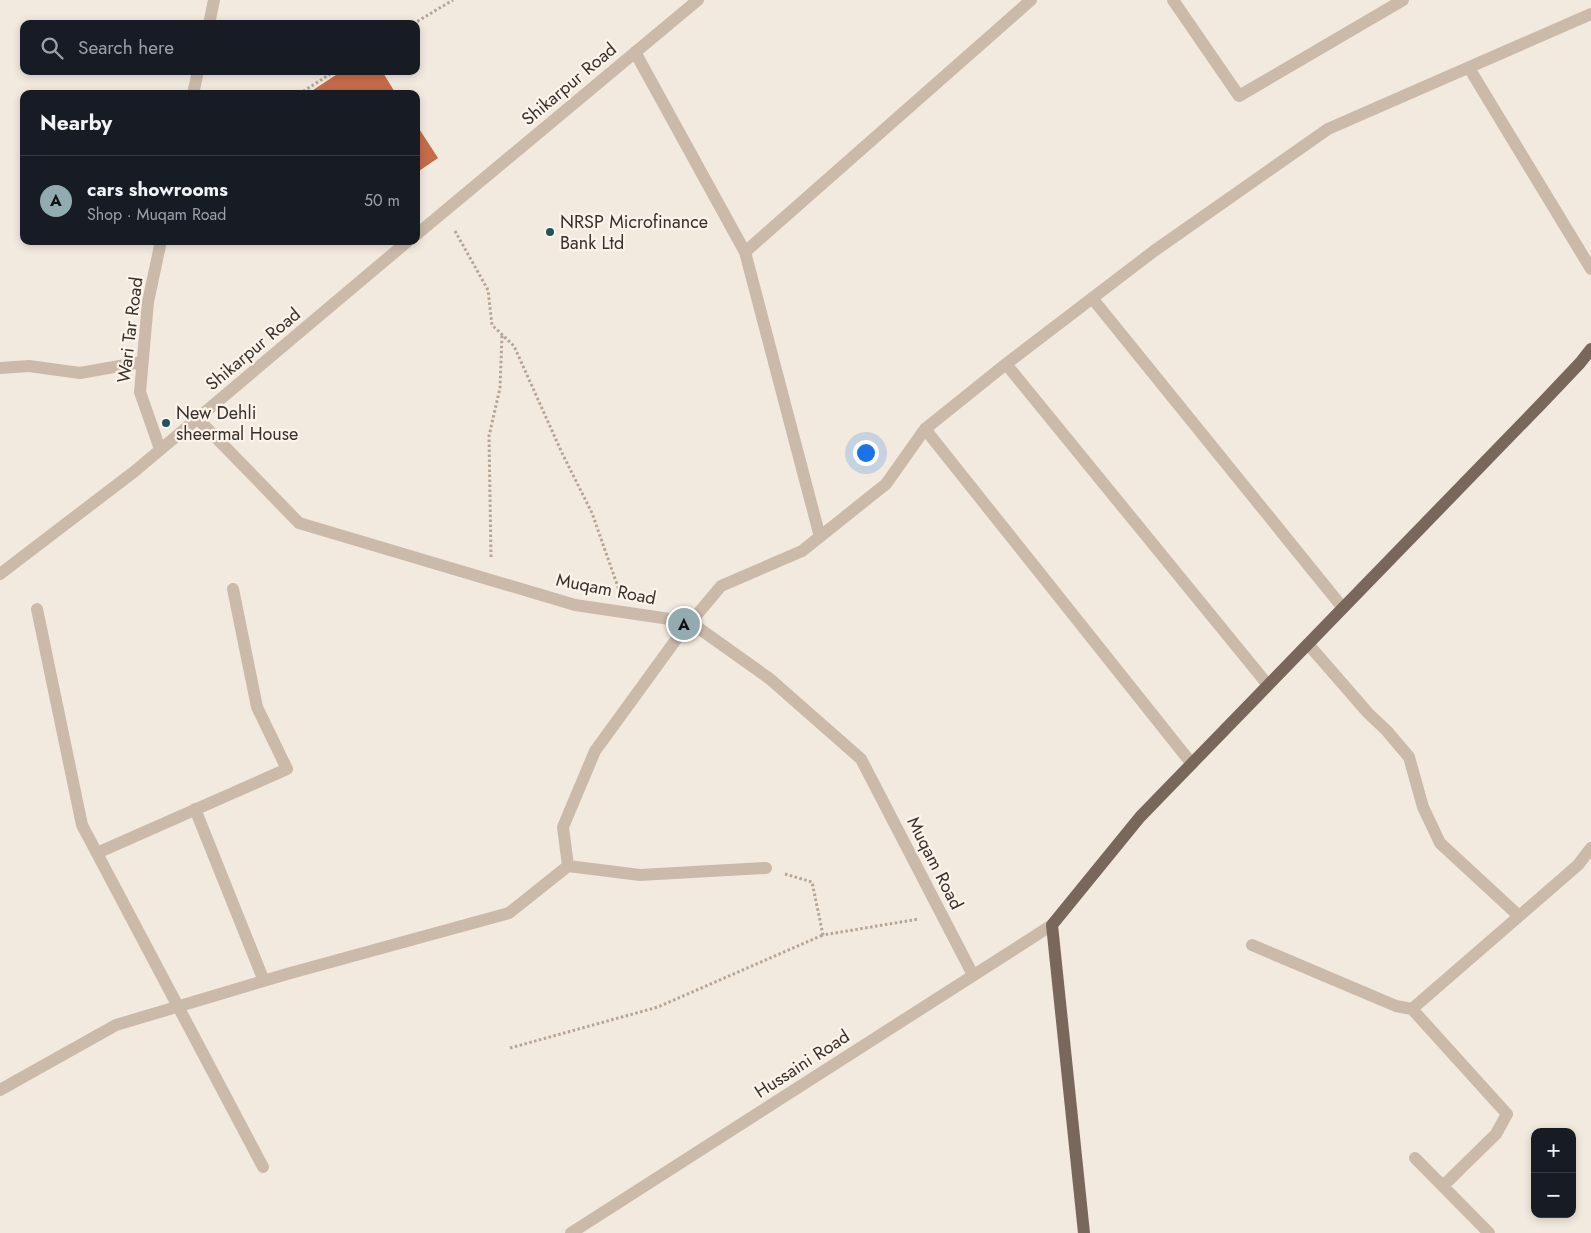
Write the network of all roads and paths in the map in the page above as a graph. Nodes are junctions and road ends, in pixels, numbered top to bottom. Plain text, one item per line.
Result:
1 (214, 0) edge
2 (453, 0) edge
3 (698, 0) edge
4 (1031, 0) edge
5 (1173, 0) edge
6 (1403, 0) edge
7 (1591, 14) edge
8 (210, 20) edge
9 (420, 20) edge
10 (634, 52) junction
11 (1469, 68) junction
12 (197, 75) edge
13 (329, 75) edge
14 (194, 90) edge
15 (305, 90) edge
16 (444, 211) junction
17 (420, 231) edge
18 (160, 245) edge
19 (403, 245) edge
20 (745, 252) junction
21 (1591, 269) edge
22 (1092, 298) junction
23 (502, 334) junction
24 (1591, 349) edge
25 (142, 362) junction
26 (1006, 364) junction
27 (0, 368) edge
28 (197, 418) junction
29 (925, 429) junction
30 (160, 449) junction
31 (820, 536) junction
32 (0, 574) edge
33 (489, 579) junction
34 (232, 589) dead end
35 (1343, 608) junction
36 (37, 609) dead end
37 (628, 612) junction
38 (690, 622) junction
39 (1308, 644) junction
40 (1268, 685) junction
41 (1192, 764) junction
42 (195, 809) junction
43 (1591, 848) edge
44 (97, 853) junction
45 (568, 866) junction
46 (766, 868) joint
47 (943, 916) junction
48 (1519, 916) junction
49 (1052, 924) junction
50 (823, 935) junction
51 (1252, 945) dead end
52 (973, 975) junction
53 (264, 981) junction
54 (178, 1007) junction
55 (1412, 1009) junction
56 (510, 1048) dead end
57 (0, 1090) edge
58 (1415, 1158) dead end
59 (264, 1167) dead end
60 (1443, 1186) junction
61 (588, 1228) edge
62 (572, 1233) edge
63 (1084, 1233) edge
64 (1489, 1233) edge

1 - 8 street
2 - 9 path
3 - 10 street, Shikarpur Road
4 - 20 street
5 - 6 street
7 - 11 street
10 - 16 street, Shikarpur Road
10 - 20 street
11 - 21 street
11 - 22 street
12 - 14 street
13 - 15 path
16 - 17 street, Shikarpur Road
16 - 23 path
18 - 25 street, Wari Tar Road
19 - 28 street, Shikarpur Road
20 - 31 street
22 - 26 street
22 - 35 street
23 - 33 path
23 - 37 path
24 - 35 main road
25 - 27 street
25 - 30 street, Wari Tar Road
26 - 29 street
26 - 40 street
28 - 30 street, Shikarpur Road
28 - 33 street, Muqam Road
29 - 31 street
29 - 41 street
30 - 32 street, Shikarpur Road
31 - 38 street
33 - 37 street, Muqam Road
34 - 42 street
35 - 39 main road
36 - 44 street
37 - 38 street, Muqam Road
38 - 45 street
38 - 47 street, Muqam Road
39 - 40 main road
39 - 48 street
40 - 41 main road
41 - 49 main road
42 - 44 street
42 - 53 street
43 - 48 street
44 - 54 street
45 - 46 street
45 - 53 street
46 - 50 path
47 - 50 path
47 - 52 street, Muqam Road
48 - 55 street
49 - 52 street, Hussaini Road
49 - 63 main road
50 - 56 path
51 - 55 street
52 - 61 street, Hussaini Road
53 - 54 street
54 - 57 street
54 - 59 street
55 - 60 street
58 - 60 street
60 - 64 street
61 - 62 street, Hussaini Road

